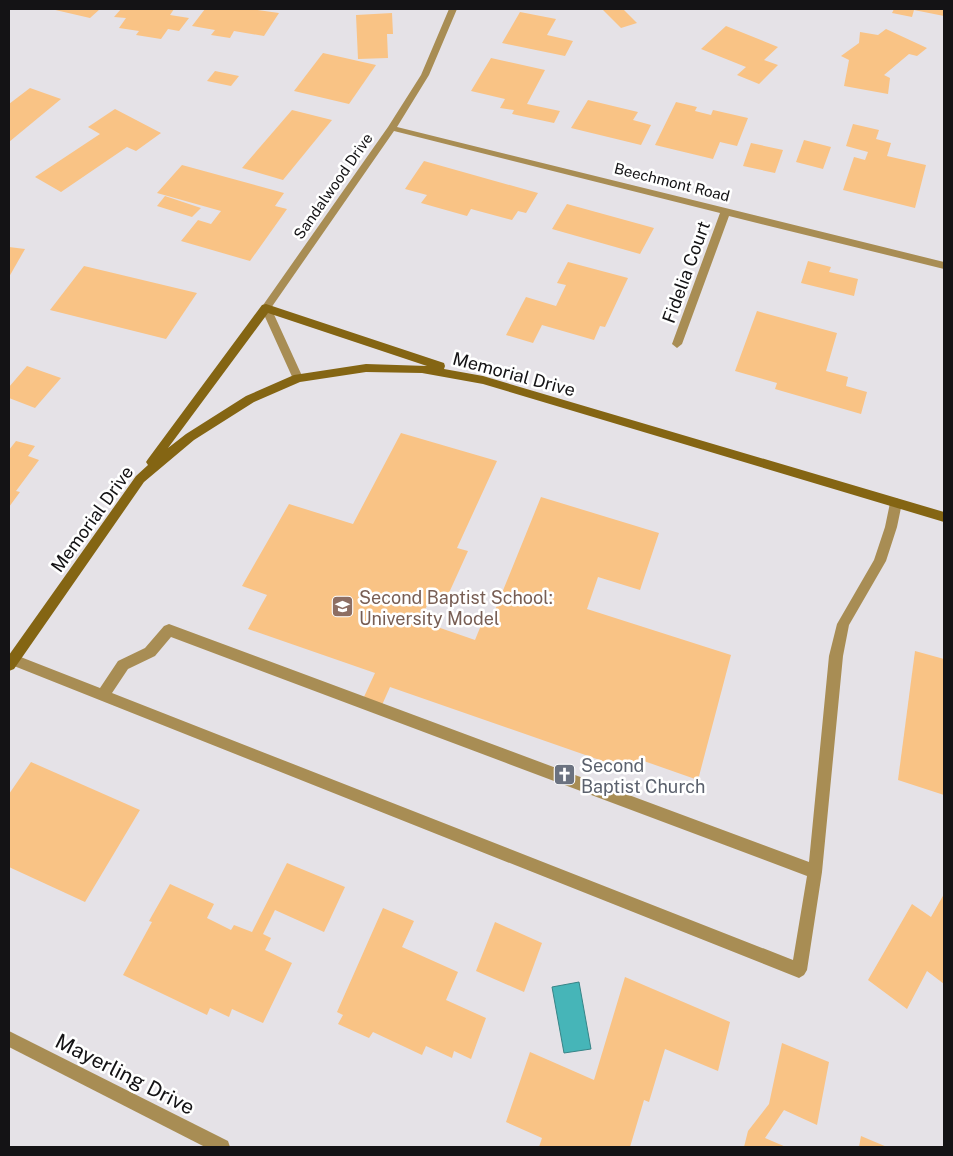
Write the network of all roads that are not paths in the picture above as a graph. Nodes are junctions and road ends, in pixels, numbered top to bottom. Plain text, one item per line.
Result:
1 (453, 9) edge
2 (392, 128) junction
3 (726, 211) junction
4 (944, 266) edge
5 (266, 308) junction
6 (676, 344) dead end
7 (298, 378) junction
8 (483, 380) junction
9 (140, 479) junction
10 (896, 503) junction
11 (944, 517) edge
12 (11, 663) edge
13 (103, 696) junction
14 (815, 872) junction
15 (9, 1038) edge
16 (222, 1147) edge

1 - 2 street, Sandalwood Drive
2 - 3 street, Beechmont Road
2 - 5 street, Sandalwood Drive
3 - 4 street, Beechmont Road
3 - 6 street, Fidelia Court
5 - 7 street
5 - 8 street
5 - 9 street
7 - 8 street, Memorial Drive
7 - 9 street, Memorial Drive
8 - 10 street, Memorial Drive
9 - 12 street, Memorial Drive
10 - 11 street, Memorial Drive
10 - 14 street
12 - 13 street
13 - 14 street
13 - 14 street
15 - 16 street, Mayerling Drive

